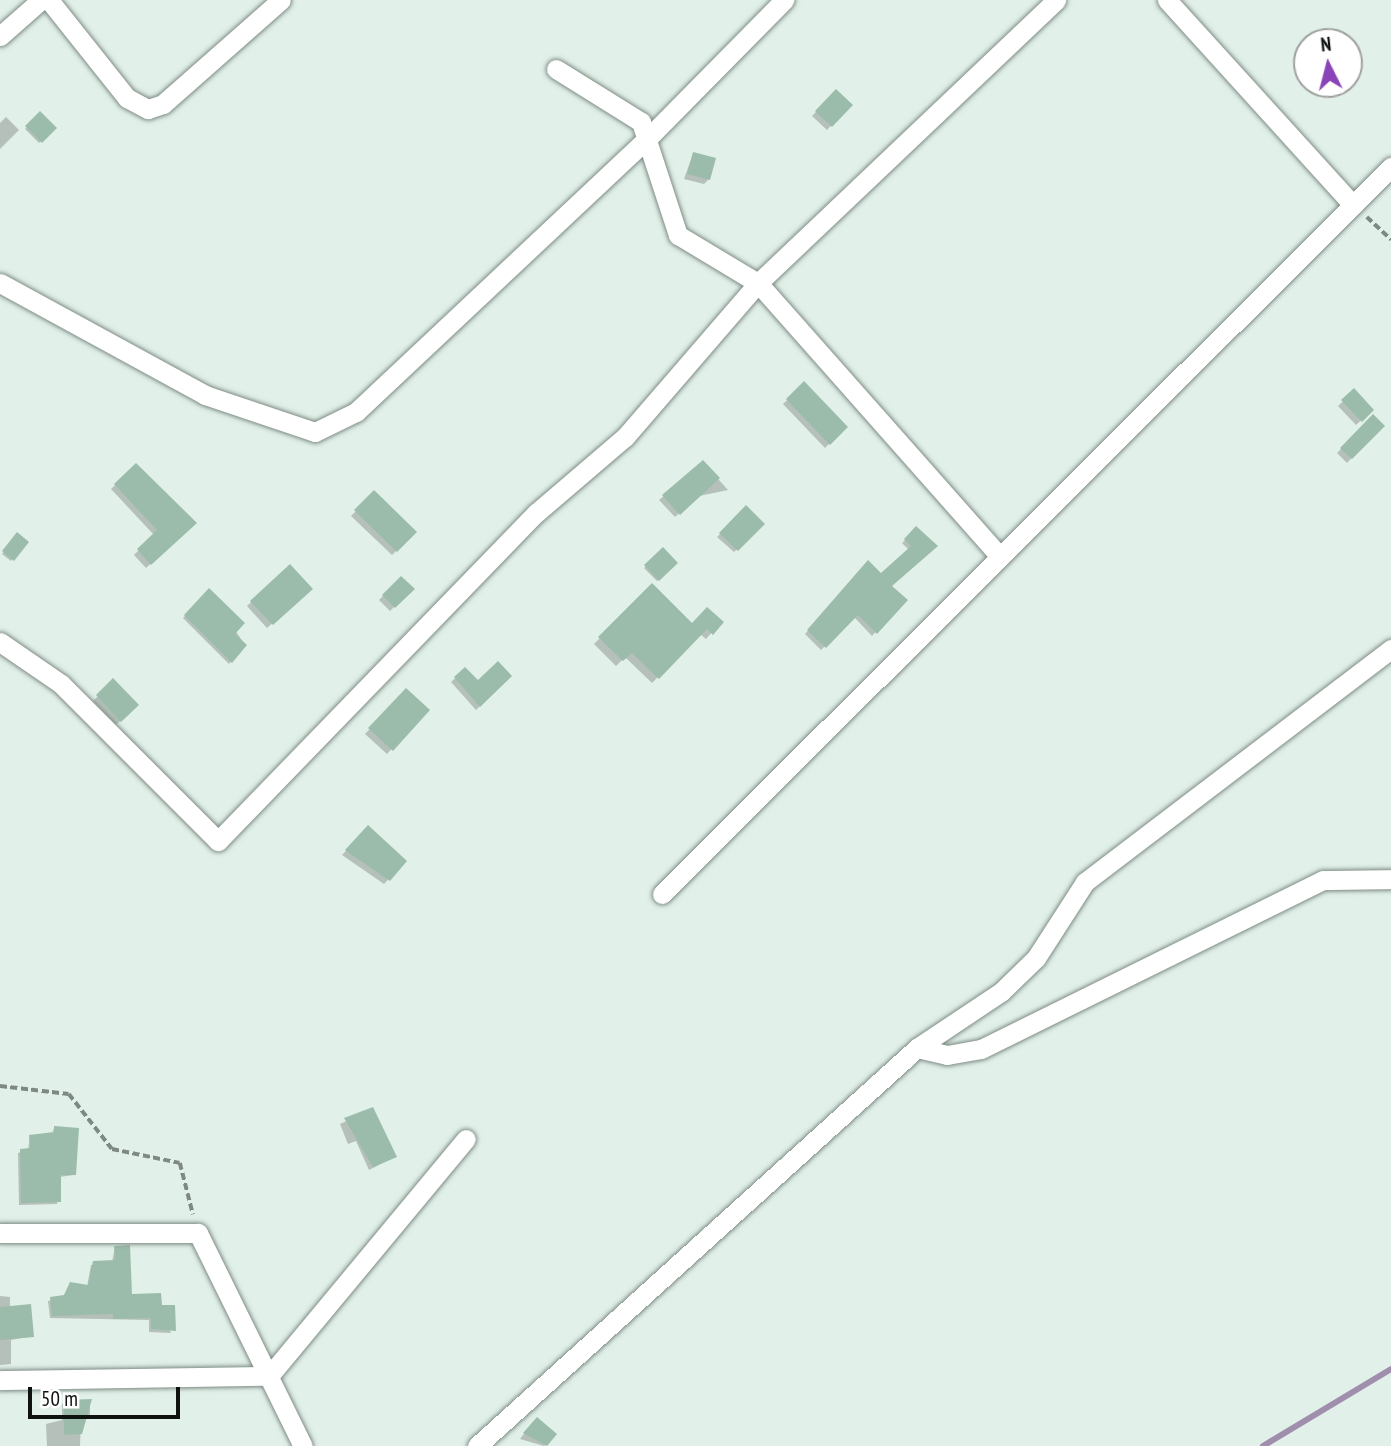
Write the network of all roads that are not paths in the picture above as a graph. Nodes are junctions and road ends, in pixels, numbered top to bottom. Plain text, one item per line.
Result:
1 (41, 0) edge
2 (49, 0) edge
3 (281, 0) edge
4 (784, 0) edge
5 (1056, 0) edge
6 (1167, 0) edge
7 (0, 36) edge
8 (556, 69) dead end
9 (646, 140) junction
10 (1391, 167) edge
11 (1353, 205) junction
12 (0, 283) edge
13 (758, 283) junction
14 (999, 555) junction
15 (0, 642) edge
16 (1391, 649) edge
17 (1391, 879) edge
18 (662, 894) dead end
19 (917, 1048) junction
20 (466, 1139) dead end
21 (0, 1233) edge
22 (269, 1376) junction
23 (0, 1380) edge
24 (303, 1446) edge
25 (477, 1446) edge

1 - 7 street
2 - 3 street
4 - 9 street
5 - 13 street
6 - 11 street
8 - 9 street
9 - 12 street
9 - 13 street
10 - 11 street
11 - 14 street
13 - 14 street
13 - 15 street
14 - 18 street
16 - 19 street
17 - 19 street
19 - 25 street
20 - 22 street
21 - 22 street
22 - 23 street
22 - 24 street

